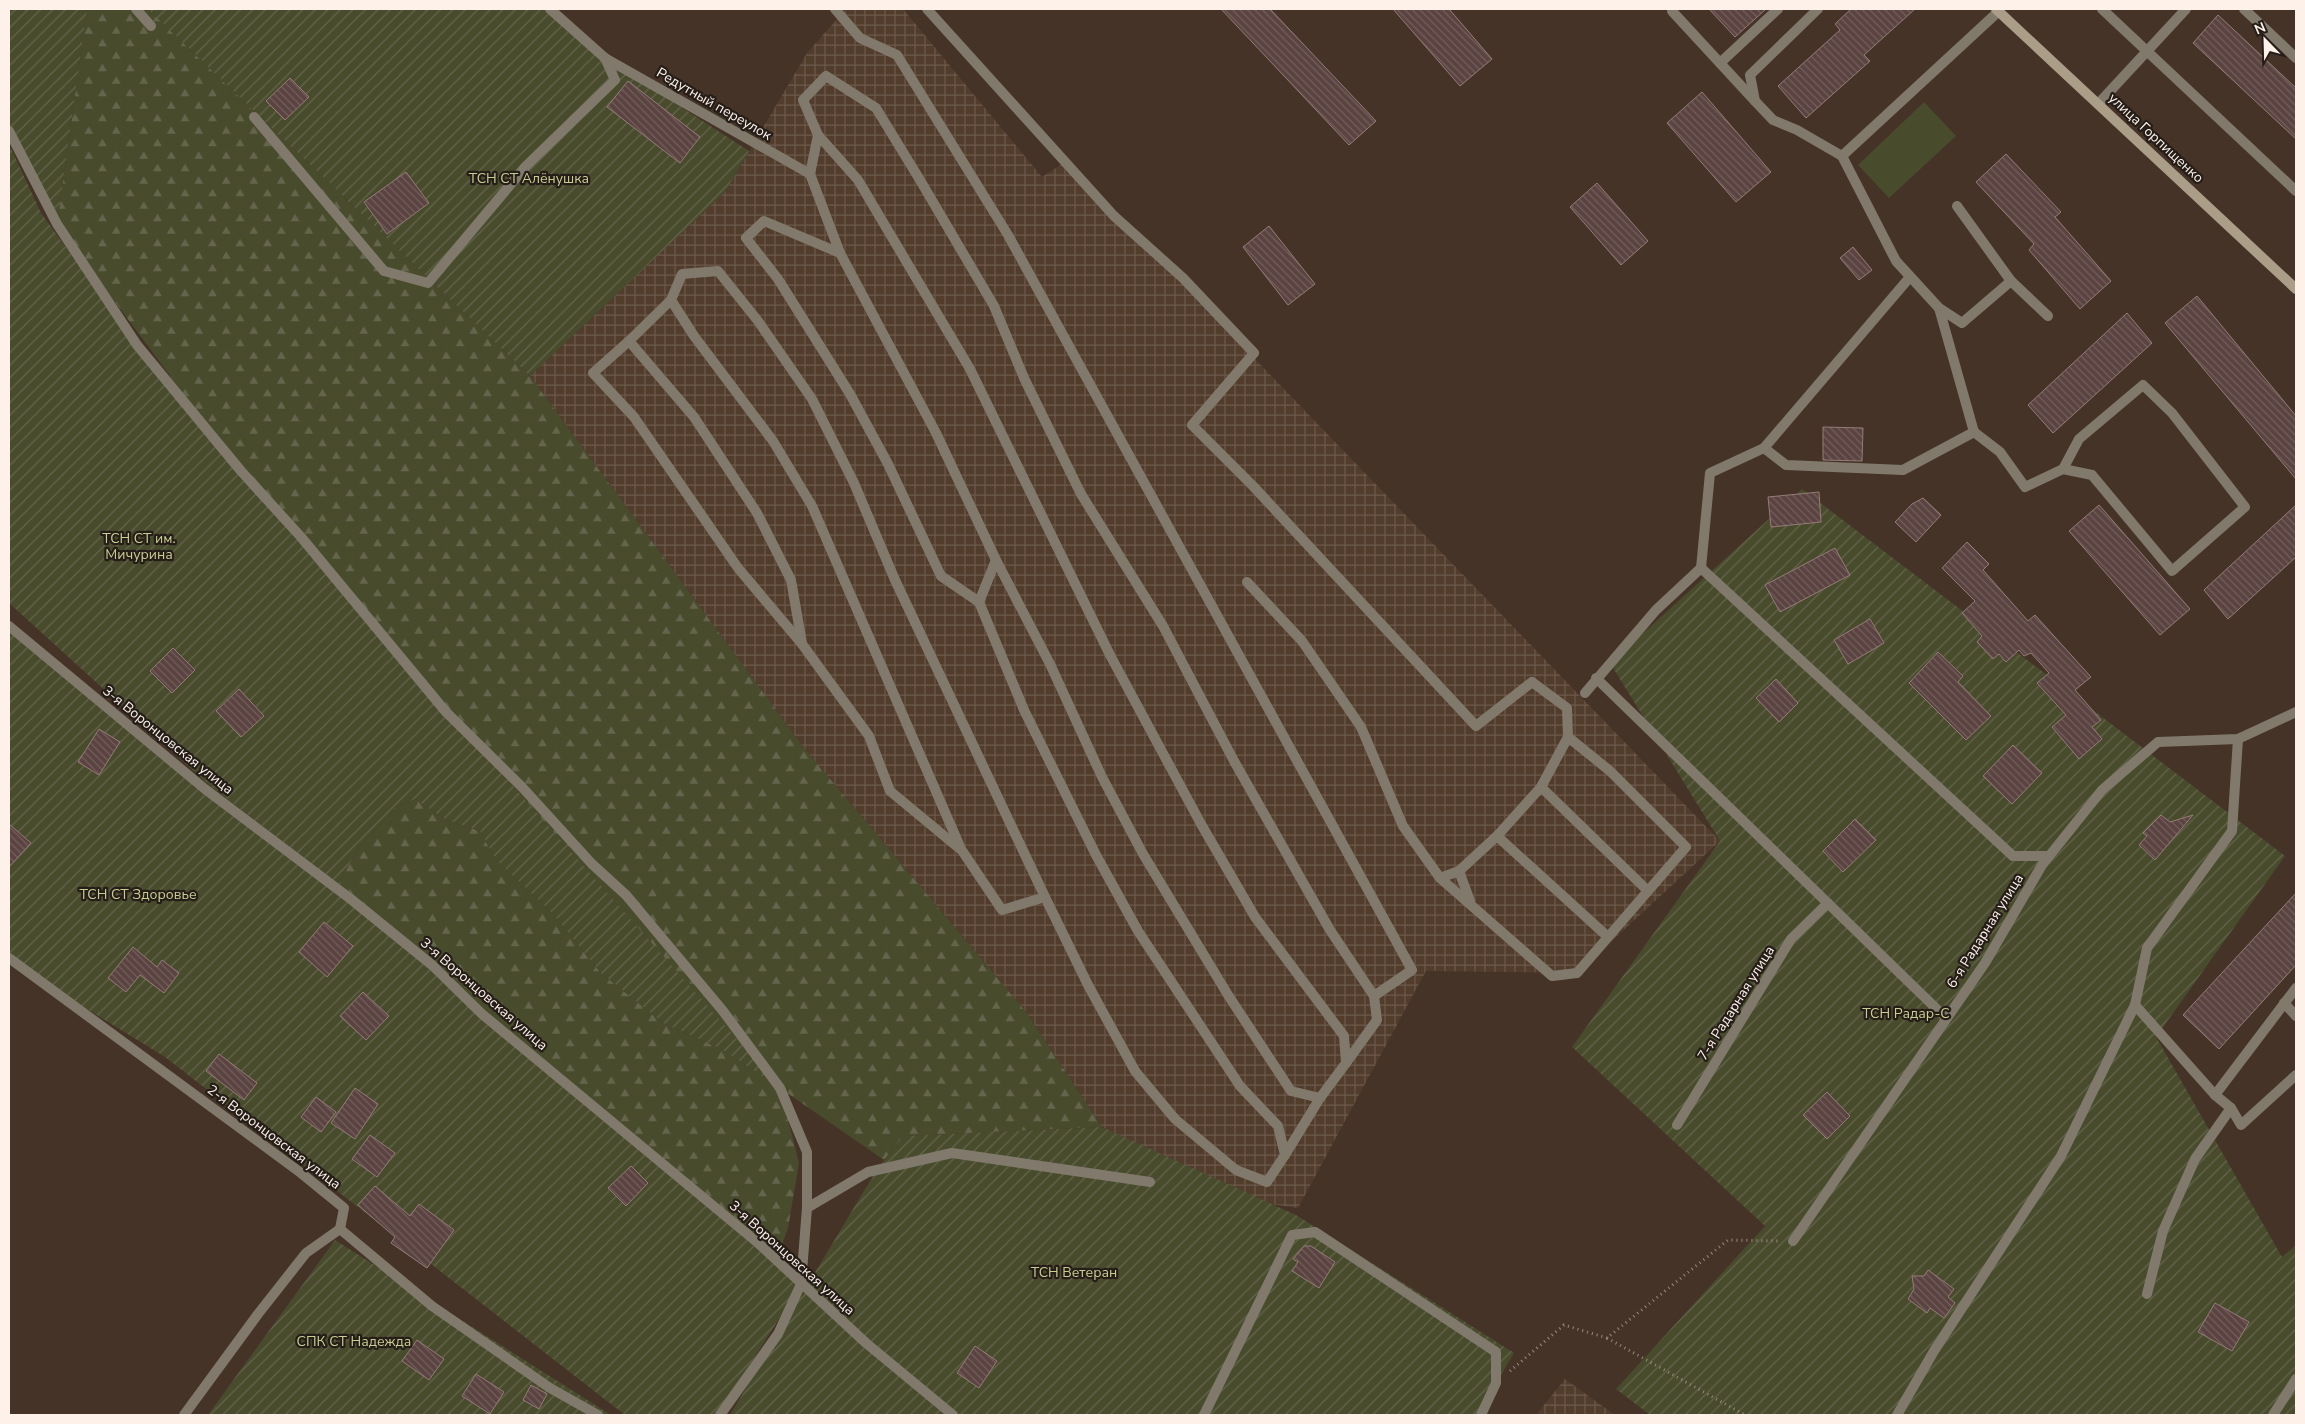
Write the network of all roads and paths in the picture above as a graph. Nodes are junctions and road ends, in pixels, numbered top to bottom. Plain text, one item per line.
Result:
1 (136, 9) edge
2 (550, 9) edge
3 (835, 9) edge
4 (927, 9) edge
5 (1778, 9) edge
6 (1818, 9) edge
7 (2102, 9) edge
8 (2186, 9) edge
9 (2244, 9) edge
10 (1998, 10) edge
11 (1672, 12) dead end
12 (151, 26) dead end
13 (2147, 51) junction
14 (605, 58) junction
15 (2296, 58) edge
16 (1720, 63) junction
17 (1755, 101) junction
18 (2099, 103) junction
19 (254, 117) dead end
20 (9, 131) edge
21 (818, 135) junction
22 (1842, 156) junction
23 (810, 174) junction
24 (2296, 191) edge
25 (1957, 206) dead end
26 (840, 253) junction
27 (1910, 277) junction
28 (2011, 281) junction
29 (2296, 289) edge
30 (671, 300) junction
31 (1939, 308) junction
32 (2048, 316) dead end
33 (629, 341) junction
34 (1974, 432) junction
35 (1764, 448) junction
36 (2063, 469) junction
37 (996, 560) junction
38 (1701, 568) junction
39 (1247, 582) dead end
40 (979, 602) junction
41 (9, 626) edge
42 (802, 644) junction
43 (1596, 678) junction
44 (1585, 693) dead end
45 (2296, 712) edge
46 (1568, 737) junction
47 (2238, 739) junction
48 (1541, 786) junction
49 (1497, 836) junction
50 (961, 849) junction
51 (2049, 856) junction
52 (1459, 871) junction
53 (1440, 878) junction
54 (1648, 891) junction
55 (1046, 897) junction
56 (1471, 903) junction
57 (1828, 903) junction
58 (1608, 937) junction
59 (9, 958) edge
60 (2296, 988) edge
61 (1374, 996) junction
62 (2284, 1002) junction
63 (2135, 1005) junction
64 (2296, 1016) edge
65 (1946, 1018) junction
66 (1346, 1063) junction
67 (2296, 1075) edge
68 (2215, 1095) junction
69 (1320, 1098) junction
70 (2230, 1108) junction
71 (1677, 1125) dead end
72 (1285, 1155) junction
73 (1150, 1182) dead end
74 (807, 1208) junction
75 (340, 1229) junction
76 (1793, 1241) joint
77 (801, 1284) junction
78 (2147, 1294) dead end
79 (1607, 1338) junction
80 (2296, 1380) edge
81 (1496, 1383) junction
82 (184, 1415) edge
83 (598, 1415) edge
84 (720, 1415) edge
85 (954, 1415) edge
86 (1204, 1415) edge
87 (1481, 1415) edge
88 (1745, 1415) edge
89 (1897, 1415) edge
90 (2273, 1415) edge

1 - 12 street
2 - 14 street
3 - 61 street
4 - 46 street
5 - 16 street
6 - 17 street
7 - 13 street
8 - 13 street
9 - 15 street
10 - 18 main road, улица Горпищенко
10 - 22 street
11 - 16 street
13 - 18 street
13 - 24 street
14 - 19 street
14 - 23 street, Редутный переулок
16 - 17 street
17 - 22 street
18 - 29 main road, улица Горпищенко
20 - 74 street
21 - 23 street
21 - 61 street
21 - 66 street
22 - 27 street
23 - 26 street
25 - 28 street
26 - 37 street
26 - 40 street
27 - 31 street
27 - 35 street
28 - 31 street
28 - 32 street
30 - 33 street
30 - 50 street
30 - 55 street
31 - 34 street
33 - 42 street
33 - 42 street
34 - 35 street
34 - 36 street
35 - 38 street
36 - 36 street
37 - 40 street
37 - 69 street
38 - 43 street
38 - 51 street
39 - 53 street
40 - 72 street
41 - 77 street, 3-я Воронцовская улица
42 - 50 street
43 - 44 street
43 - 57 street
45 - 47 street
46 - 48 street
46 - 54 street
47 - 51 street, 6-я Радарная улица
47 - 63 street
48 - 49 street
48 - 54 street
49 - 52 street
49 - 58 street
50 - 55 street
51 - 65 street, 6-я Радарная улица
52 - 53 street
52 - 56 street
53 - 56 street
54 - 58 street
55 - 72 street
56 - 58 street
57 - 65 street
57 - 71 street, 7-я Радарная улица
59 - 75 street, 2-я Воронцовская улица
60 - 62 street
61 - 66 street
62 - 64 street
62 - 68 street
63 - 68 street
63 - 89 street
65 - 76 street, 6-я Радарная улица
66 - 69 street
67 - 70 street
68 - 70 street
69 - 72 street
70 - 78 street
73 - 74 street
74 - 77 street
75 - 82 street
75 - 83 street
76 - 79 path
77 - 84 street
77 - 85 street, 3-я Воронцовская улица
79 - 81 path
79 - 88 path
80 - 90 street
81 - 86 street
81 - 87 street

